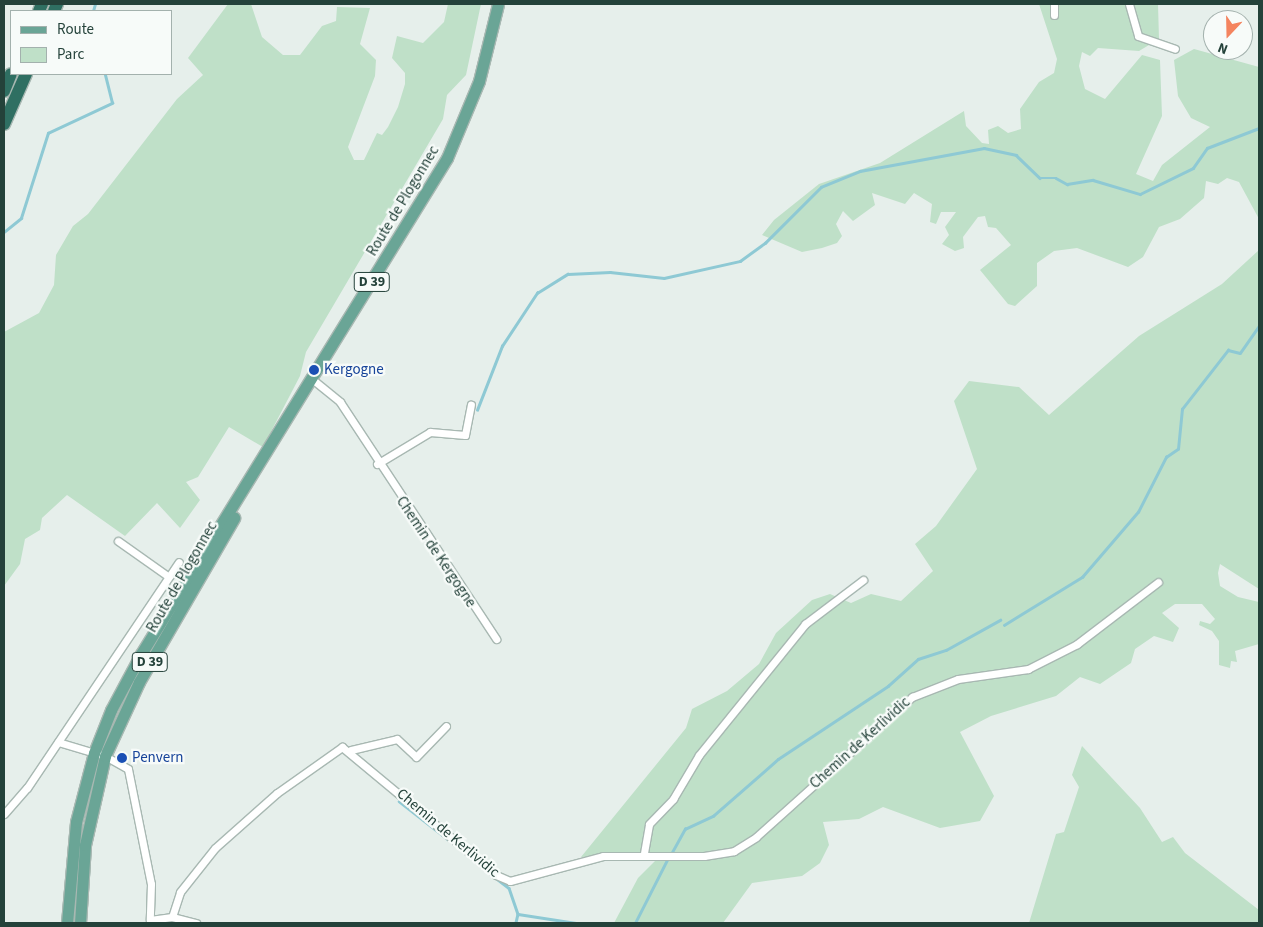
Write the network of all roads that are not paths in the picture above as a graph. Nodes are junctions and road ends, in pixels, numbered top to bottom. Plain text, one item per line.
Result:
1 (498, 4) edge
2 (1054, 4) edge
3 (1129, 4) edge
4 (1054, 15) dead end
5 (1175, 49) dead end
6 (26, 75) edge
7 (4, 124) edge
8 (312, 379) junction
9 (471, 405) dead end
10 (377, 464) junction
11 (118, 541) dead end
12 (178, 562) dead end
13 (169, 577) junction
14 (864, 580) dead end
15 (1158, 582) dead end
16 (496, 639) dead end
17 (446, 726) dead end
18 (58, 742) junction
19 (351, 750) junction
20 (99, 754) junction
21 (4, 814) edge
22 (644, 854) junction
23 (172, 916) junction
24 (148, 922) edge
25 (67, 923) edge
26 (80, 923) edge
27 (196, 923) edge

1 - 8 main road, Route de Plogonnec / D 39
2 - 4 street
3 - 5 street
6 - 7 highway
8 - 10 street, Chemin de Kergogne
8 - 20 main road, Route de Plogonnec / D 39
9 - 10 street
10 - 16 street, Chemin de Kergogne
11 - 13 street, Route de Plogonnec
12 - 13 street, Route de Plogonnec
13 - 18 street, Route de Plogonnec
14 - 22 street
15 - 22 street, Chemin de Kerlividic
17 - 19 street
18 - 20 street
18 - 21 street, Route de Plogonnec
19 - 22 street, Chemin de Kerlividic
19 - 23 street
20 - 24 street
20 - 25 main road, Route de Plogonnec / D 39
20 - 26 main road, Route de Plogonnec / D 39
23 - 24 street
23 - 27 street

